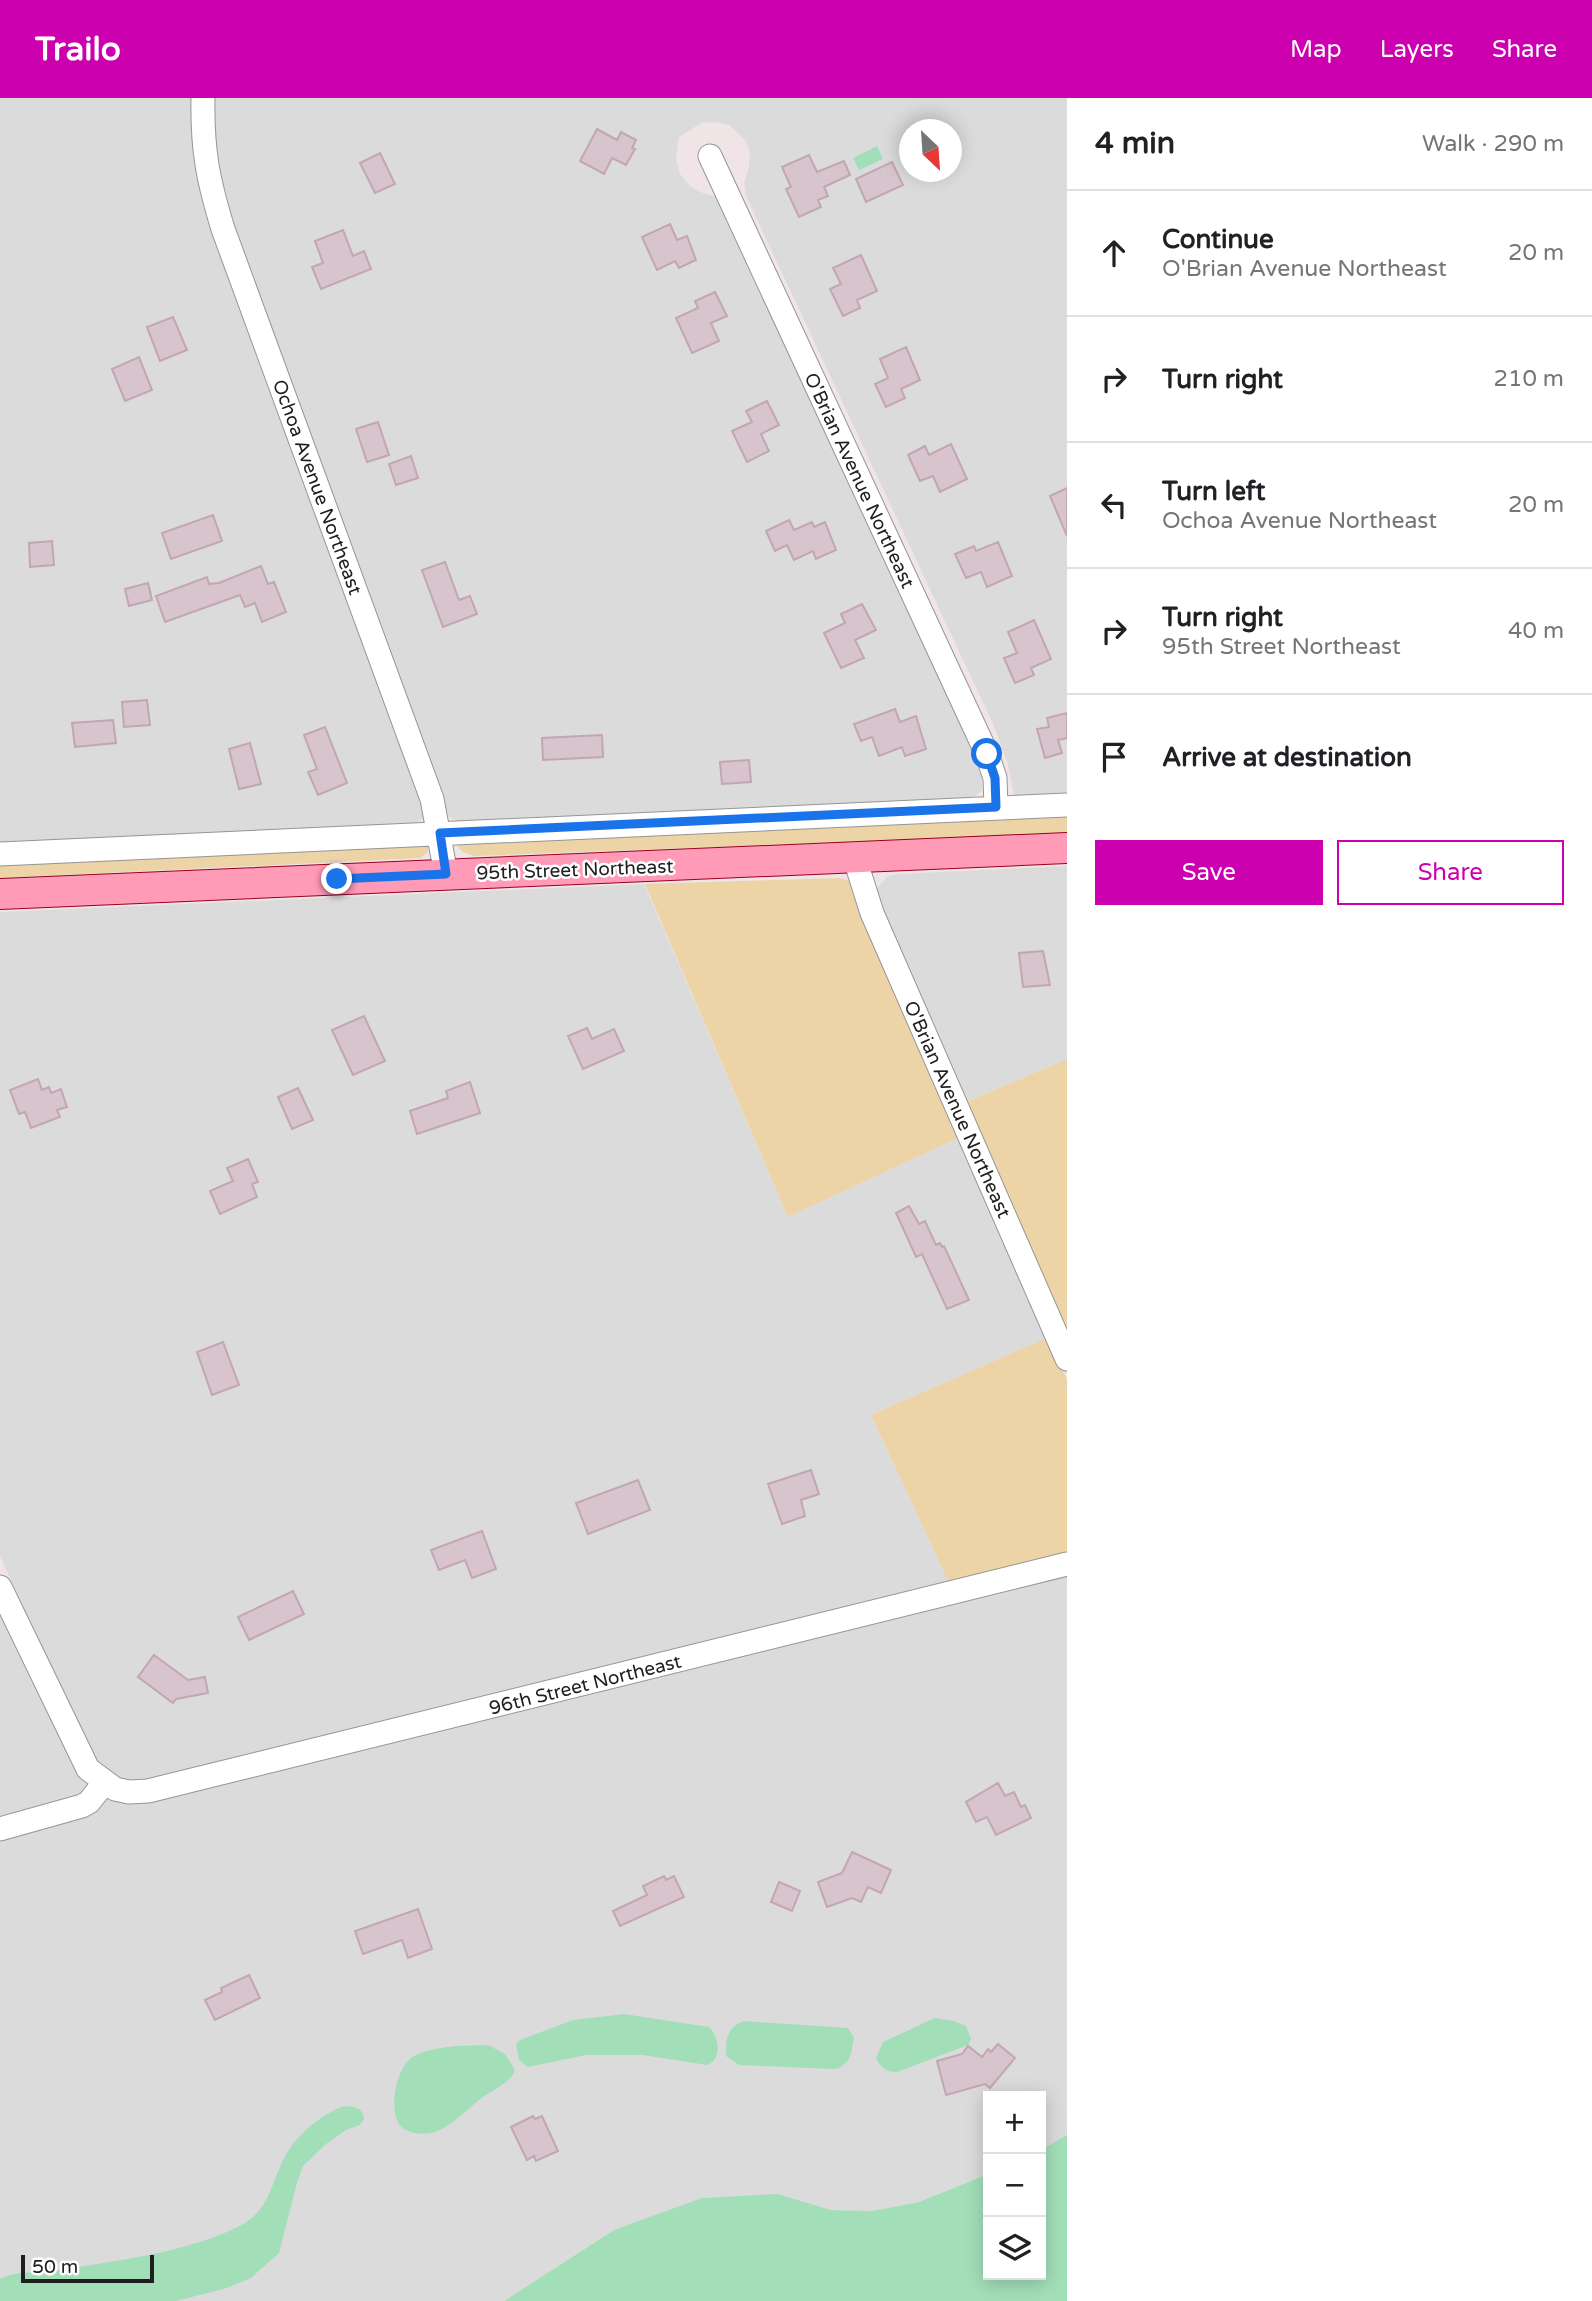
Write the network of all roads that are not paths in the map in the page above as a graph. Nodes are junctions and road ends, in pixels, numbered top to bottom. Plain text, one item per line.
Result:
1 (203, 98) edge
2 (710, 156) dead end
3 (1067, 805) edge
4 (996, 807) junction
5 (440, 833) junction
6 (1067, 848) edge
7 (0, 854) edge
8 (854, 856) junction
9 (446, 874) junction
10 (0, 894) edge
11 (1067, 1359) edge
12 (1067, 1564) edge
13 (0, 1587) edge
14 (104, 1783) junction
15 (0, 1829) edge

1 - 5 street, Ochoa Avenue Northeast
2 - 4 street, O'Brian Avenue Northeast
3 - 4 street
4 - 5 street
5 - 7 street
5 - 9 street, Ochoa Avenue Northeast
6 - 8 main road, 95th Street Northeast
8 - 9 main road, 95th Street Northeast
8 - 11 street, O'Brian Avenue Northeast
9 - 10 main road, 95th Street Northeast
12 - 14 street, 96th Street Northeast
13 - 14 street
14 - 15 street

